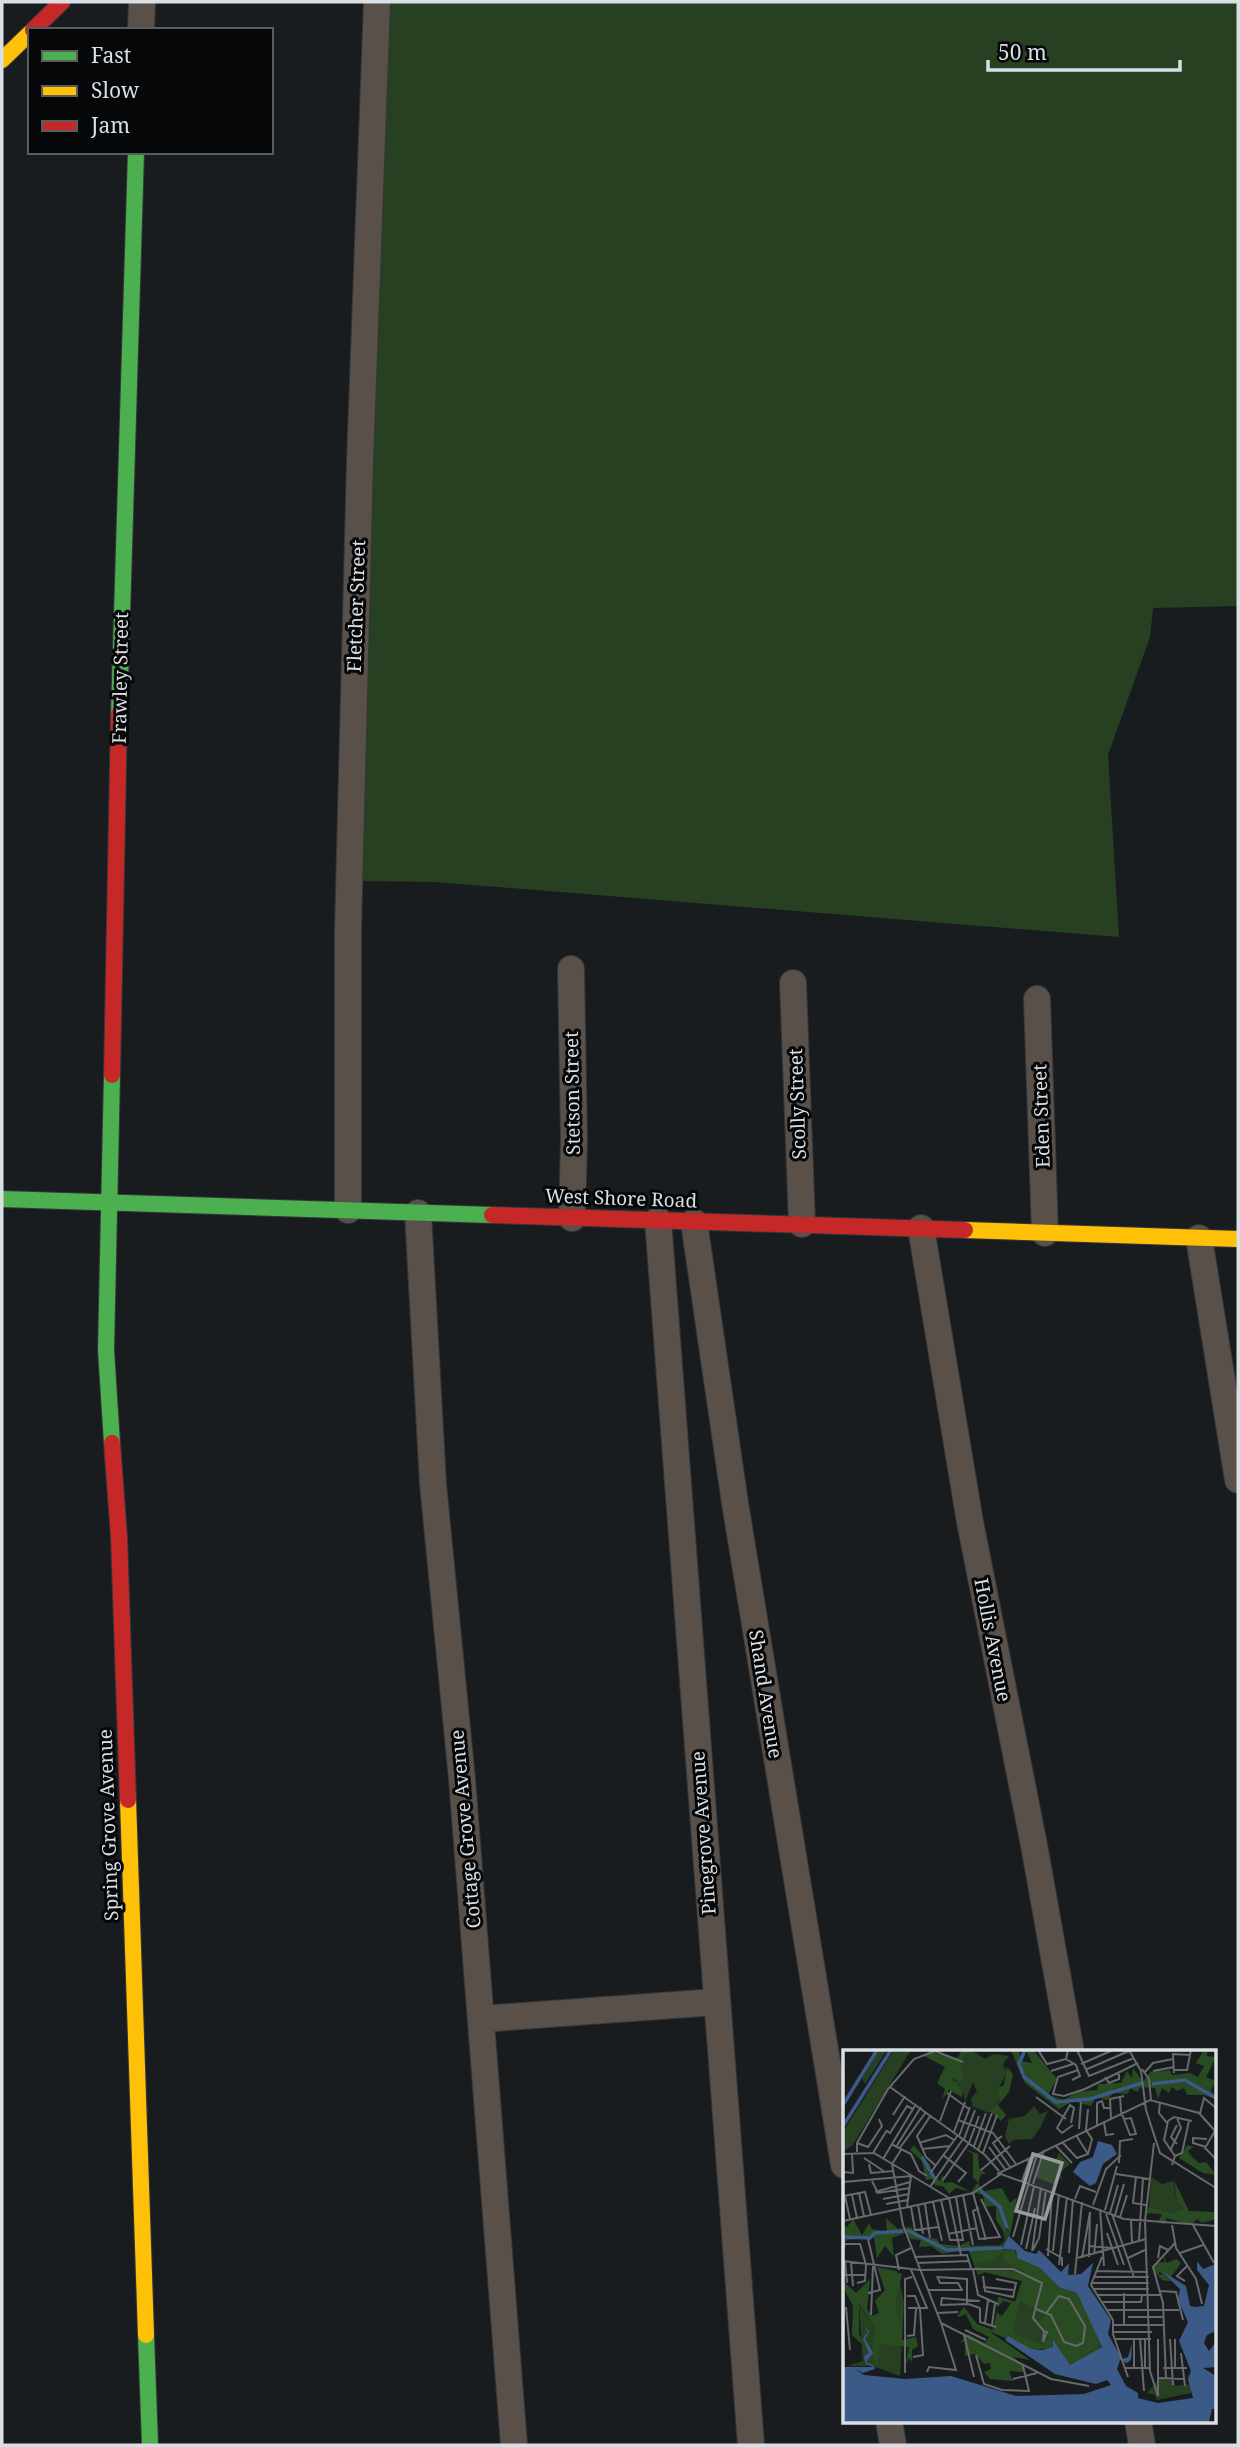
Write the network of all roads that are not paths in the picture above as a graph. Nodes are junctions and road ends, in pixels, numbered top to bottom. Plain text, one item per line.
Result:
1 (62, 2) edge
2 (142, 2) edge
3 (377, 2) edge
4 (34, 28) edge
5 (141, 28) edge
6 (28, 34) edge
7 (2, 60) edge
8 (136, 154) edge
9 (571, 969) dead end
10 (793, 983) dead end
11 (1038, 999) dead end
12 (2, 1199) edge
13 (108, 1203) junction
14 (348, 1210) junction
15 (418, 1213) junction
16 (572, 1218) junction
17 (658, 1220) junction
18 (694, 1222) junction
19 (802, 1224) junction
20 (921, 1228) junction
21 (1045, 1233) junction
22 (1199, 1238) junction
23 (1238, 1239) edge
24 (1238, 1480) edge
25 (716, 2002) junction
26 (481, 2018) junction
27 (1071, 2050) edge
28 (843, 2153) edge
29 (888, 2422) edge
30 (1138, 2422) edge
31 (150, 2445) edge
32 (514, 2445) edge
33 (751, 2445) edge
34 (893, 2445) edge
35 (1142, 2445) edge

1 - 4 street
2 - 5 street
3 - 14 street, Fletcher Street
6 - 7 street
8 - 13 street, Frawley Street
9 - 16 street, Stetson Street
10 - 19 street, Scolly Street
11 - 21 street, Eden Street
12 - 13 street, West Shore Road
13 - 14 street, West Shore Road
13 - 31 street, Spring Grove Avenue
14 - 15 street, West Shore Road
15 - 16 street, West Shore Road
15 - 26 street, Cottage Grove Avenue
16 - 17 street, West Shore Road
17 - 18 street, West Shore Road
17 - 25 street, Pinegrove Avenue
18 - 19 street, West Shore Road
18 - 28 street, Shand Avenue
19 - 20 street, West Shore Road
20 - 21 street, West Shore Road
20 - 27 street, Hollis Avenue
21 - 22 street, West Shore Road
22 - 23 street, West Shore Road
22 - 24 street
25 - 26 street
25 - 33 street, Pinegrove Avenue
26 - 32 street, Cottage Grove Avenue
29 - 34 street
30 - 35 street

